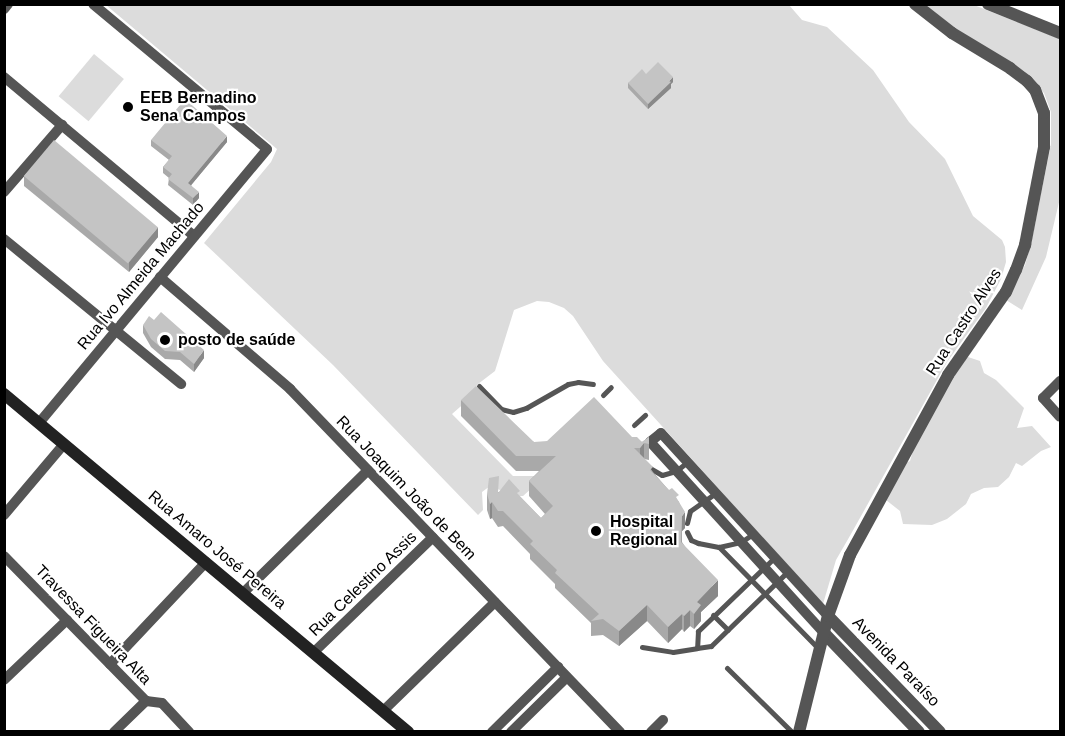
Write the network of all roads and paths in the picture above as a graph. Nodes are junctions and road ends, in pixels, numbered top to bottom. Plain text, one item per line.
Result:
1 (8, 4) edge
2 (93, 4) edge
3 (915, 4) edge
4 (991, 5) edge
5 (4, 9) edge
6 (1060, 33) edge
7 (4, 77) edge
8 (62, 125) junction
9 (4, 192) edge
10 (194, 236) junction
11 (4, 239) edge
12 (160, 277) junction
13 (116, 331) junction
14 (1060, 381) edge
15 (181, 384) dead end
16 (593, 384) dead end
17 (479, 386) edge
18 (611, 387) dead end
19 (4, 394) edge
20 (603, 395) dead end
21 (645, 415) dead end
22 (1060, 417) edge
23 (39, 423) junction
24 (634, 425) dead end
25 (64, 444) junction
26 (687, 462) junction
27 (645, 463) edge
28 (368, 470) junction
29 (676, 471) junction
30 (716, 493) junction
31 (704, 501) junction
32 (4, 515) edge
33 (687, 523) dead end
34 (687, 532) dead end
35 (753, 534) junction
36 (433, 537) junction
37 (741, 542) junction
38 (719, 547) junction
39 (4, 556) edge
40 (775, 557) junction
41 (206, 562) junction
42 (764, 567) junction
43 (788, 572) junction
44 (750, 578) junction
45 (777, 582) junction
46 (243, 593) junction
47 (765, 593) junction
48 (495, 602) junction
49 (713, 615) junction
50 (828, 616) junction
51 (67, 620) junction
52 (728, 630) junction
53 (824, 633) junction
54 (642, 647) dead end
55 (697, 648) junction
56 (819, 650) junction
57 (314, 652) junction
58 (110, 664) junction
59 (558, 667) junction
60 (727, 668) dead end
61 (567, 676) junction
62 (4, 680) edge
63 (146, 701) junction
64 (383, 711) junction
65 (663, 720) dead end
66 (114, 732) edge
67 (189, 732) edge
68 (408, 732) edge
69 (492, 732) edge
70 (511, 732) edge
71 (620, 732) edge
72 (651, 732) edge
73 (792, 732) edge
74 (799, 732) edge
75 (919, 732) edge
76 (940, 732) edge

1 - 5 street
2 - 10 street, Rua Ivo Almeida Machado
3 - 50 street, Rua Castro Alves
4 - 6 street
7 - 8 street
8 - 9 street
8 - 10 street
10 - 12 street, Rua Ivo Almeida Machado
11 - 13 street
12 - 13 street, Rua Ivo Almeida Machado
12 - 28 street, Rua Joaquim João de Bem
13 - 15 street
13 - 23 street, Rua Ivo Almeida Machado
14 - 22 street
16 - 17 lane
18 - 20 lane
19 - 23 main road, Rua Amaro José Pereira
21 - 24 lane
23 - 25 main road, Rua Amaro José Pereira
25 - 32 street
25 - 41 main road, Rua Amaro José Pereira
26 - 29 lane
26 - 29 street
26 - 30 street
27 - 29 lane
28 - 36 street, Rua Joaquim João de Bem
28 - 46 street
29 - 31 street
30 - 31 lane
30 - 35 street
31 - 33 lane
31 - 37 street
34 - 38 lane
35 - 37 lane
35 - 40 street
36 - 48 street, Rua Joaquim João de Bem
36 - 57 street, Rua Celestino Assis
37 - 38 lane
37 - 42 street
38 - 44 lane
39 - 51 street, Travessa Figueira Alta
40 - 42 lane
40 - 43 street
41 - 46 main road, Rua Amaro José Pereira
41 - 58 street
42 - 44 lane
42 - 45 street
43 - 45 lane
43 - 50 street
44 - 47 lane
44 - 49 lane
45 - 47 lane
45 - 53 street
46 - 57 main road, Rua Amaro José Pereira
47 - 52 lane
47 - 56 lane
48 - 59 street, Rua Joaquim João de Bem
48 - 64 street
49 - 52 lane
49 - 55 lane
50 - 53 street, Rua Castro Alves
50 - 76 street, Avenida Paraíso
51 - 58 street, Travessa Figueira Alta
51 - 62 street
52 - 55 lane
53 - 56 street, Rua Castro Alves
53 - 75 street, Avenida Paraíso
54 - 55 lane
56 - 74 street, Rua Castro Alves
57 - 64 main road, Rua Amaro José Pereira
58 - 63 street, Travessa Figueira Alta
59 - 61 street, Rua Joaquim João de Bem
59 - 69 street
60 - 73 lane
61 - 70 street
61 - 71 street, Rua Joaquim João de Bem
63 - 66 street
63 - 67 street, Travessa Figueira Alta
64 - 68 main road, Rua Amaro José Pereira
65 - 72 street

